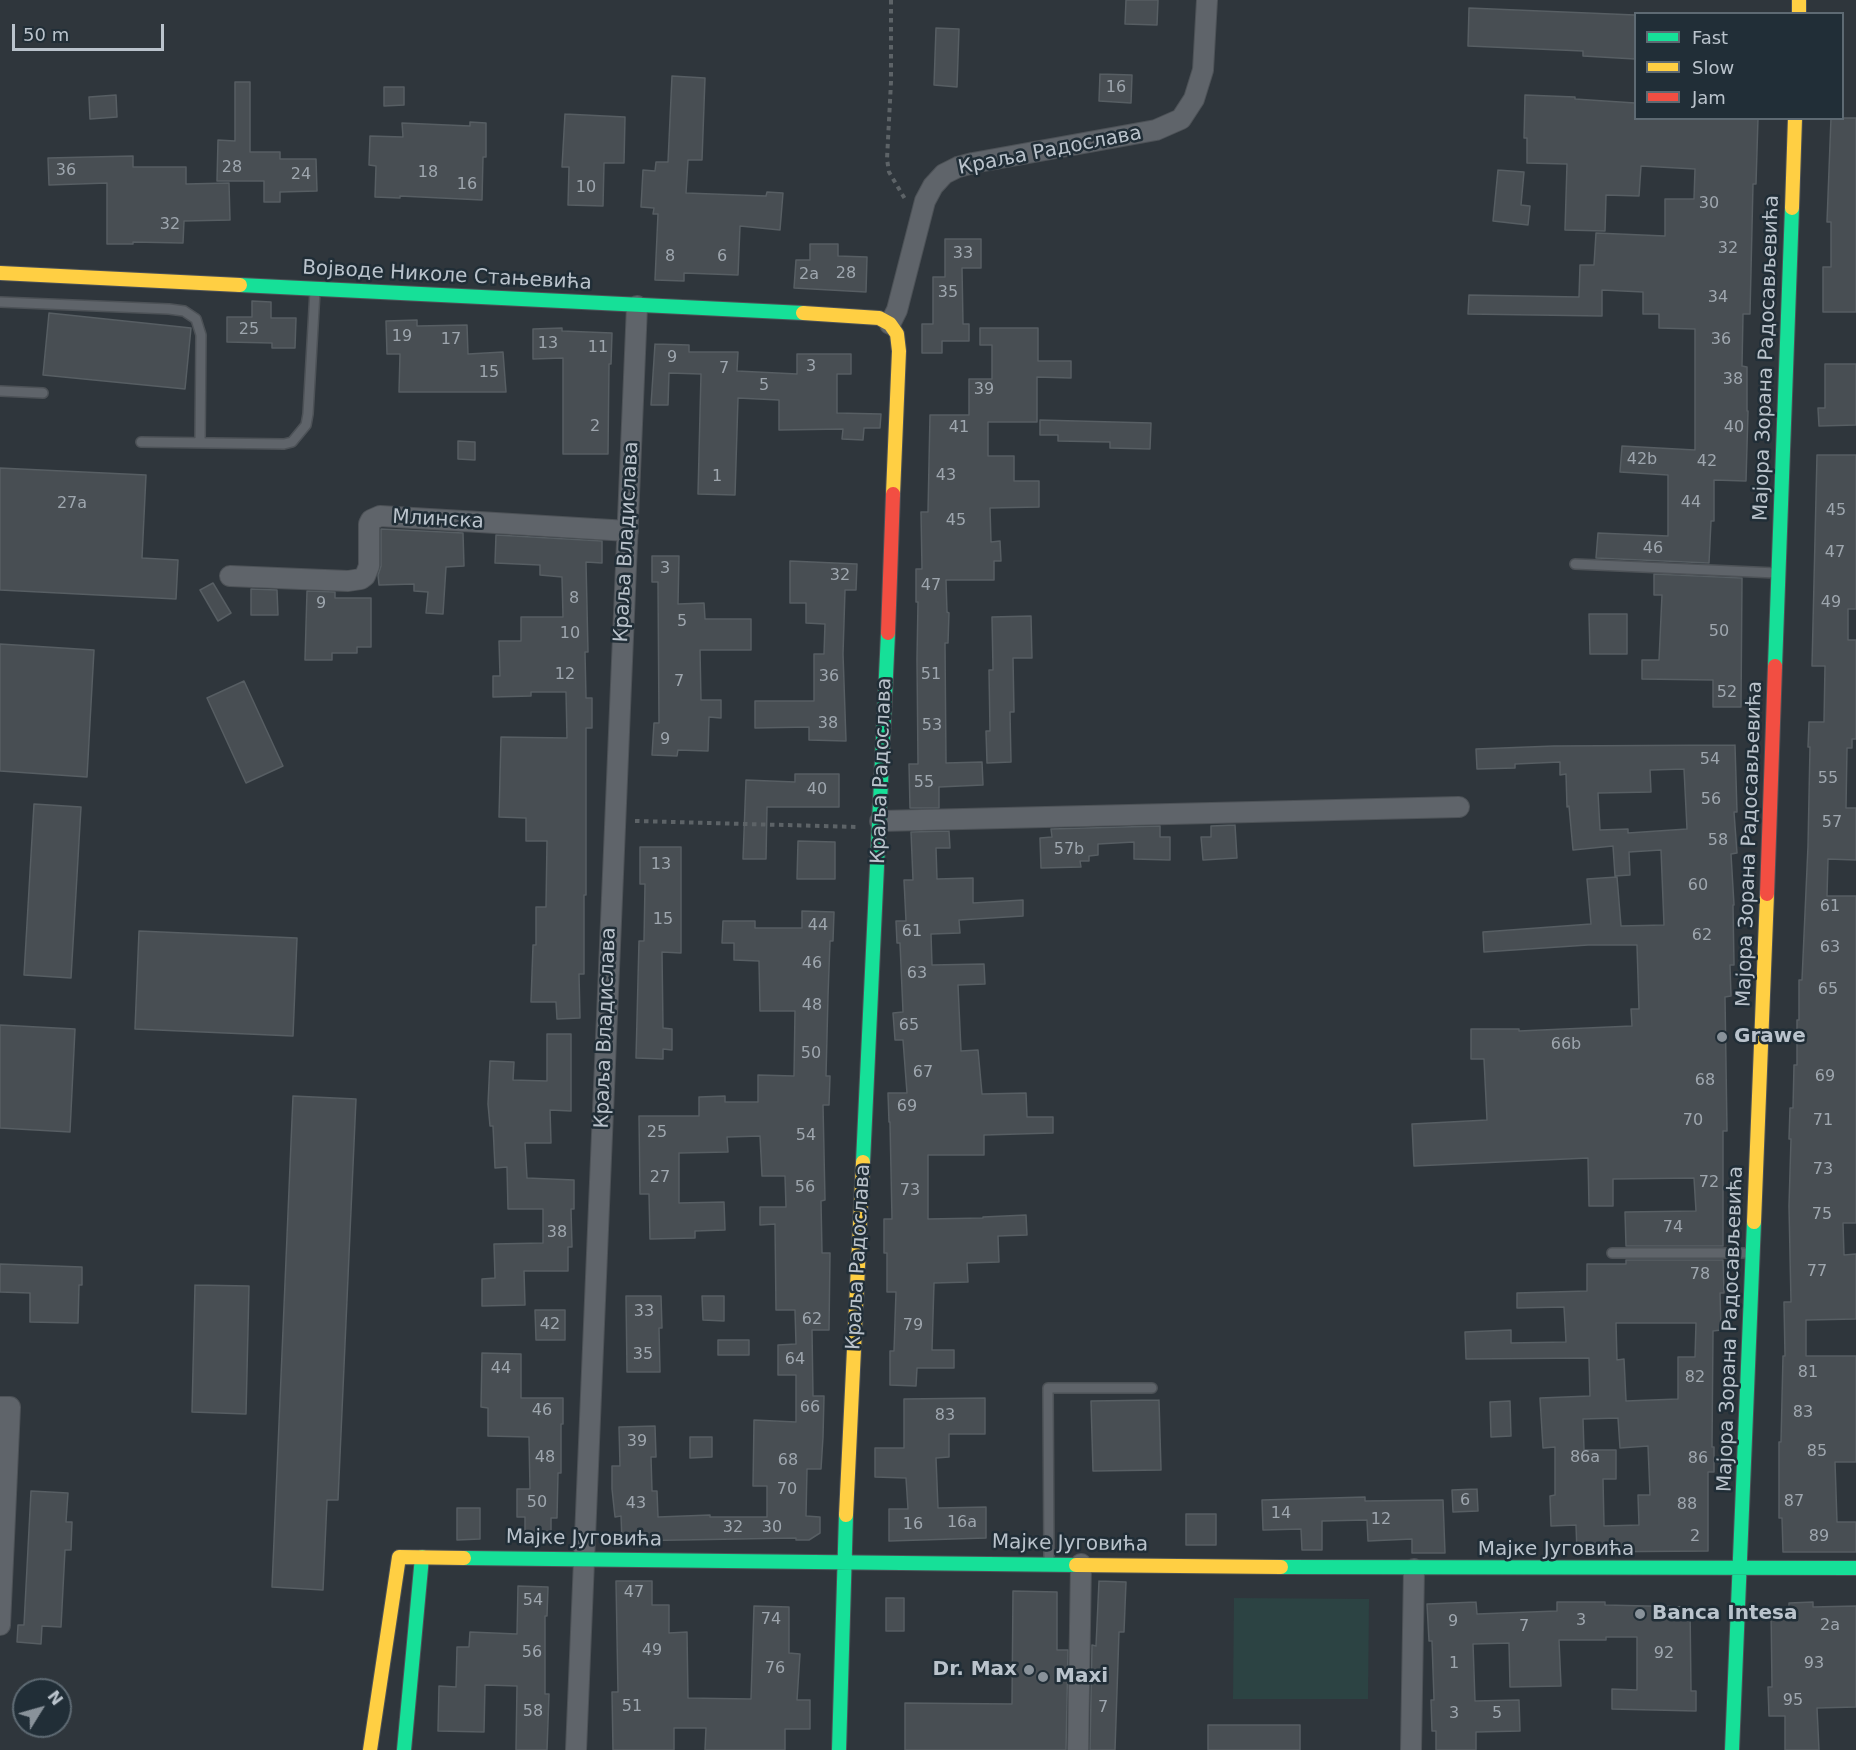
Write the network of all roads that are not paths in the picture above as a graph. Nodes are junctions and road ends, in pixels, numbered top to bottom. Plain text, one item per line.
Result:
1 (1207, 0) edge
2 (1795, 120) edge
3 (0, 273) edge
4 (315, 289) junction
5 (0, 302) edge
6 (637, 306) junction
7 (890, 324) junction
8 (0, 391) edge
9 (43, 393) dead end
10 (141, 442) dead end
11 (200, 443) junction
12 (628, 531) junction
13 (1575, 564) dead end
14 (1779, 573) junction
15 (230, 576) dead end
16 (1459, 807) dead end
17 (880, 824) junction
18 (1612, 1253) dead end
19 (1754, 1253) junction
20 (1152, 1388) dead end
21 (0, 1407) edge
22 (422, 1557) junction
23 (585, 1559) junction
24 (844, 1561) junction
25 (1049, 1563) junction
26 (1081, 1564) junction
27 (1856, 1568) edge
28 (1414, 1569) junction
29 (1741, 1569) junction
30 (0, 1625) edge
31 (370, 1750) edge
32 (404, 1750) edge
33 (576, 1750) edge
34 (839, 1750) edge
35 (1078, 1750) edge
36 (1411, 1750) edge
37 (1732, 1750) edge

1 - 7 street, Краља Радослава
2 - 14 street, Мајора Зорана Радосављевића
3 - 4 street, Војводе Николе Стањевића
4 - 6 street, Војводе Николе Стањевића
4 - 11 lane
5 - 11 lane
6 - 7 street, Војводе Николе Стањевића
6 - 12 street, Краља Владислава
7 - 17 street, Краља Радослава
8 - 9 lane
10 - 11 lane
12 - 15 street, Млинска
12 - 23 street, Краља Владислава
13 - 14 lane
14 - 19 street, Мајора Зорана Радосављевића
16 - 17 street
17 - 24 street, Краља Радослава
18 - 19 lane
19 - 29 street, Мајора Зорана Радосављевића
20 - 25 lane
21 - 30 street
22 - 23 street, Мајке Југовића
22 - 31 street, Мајке Југовића
22 - 32 street
23 - 24 street, Мајке Југовића
23 - 33 street, Краља Владислава
24 - 25 street, Мајке Југовића
24 - 34 street, Краља Радослава
25 - 26 street, Мајке Југовића
26 - 28 street, Мајке Југовића
26 - 35 street
27 - 29 street, Мајке Југовића
28 - 29 street, Мајке Југовића
28 - 36 street
29 - 37 street, Мајора Зорана Радосављевића

